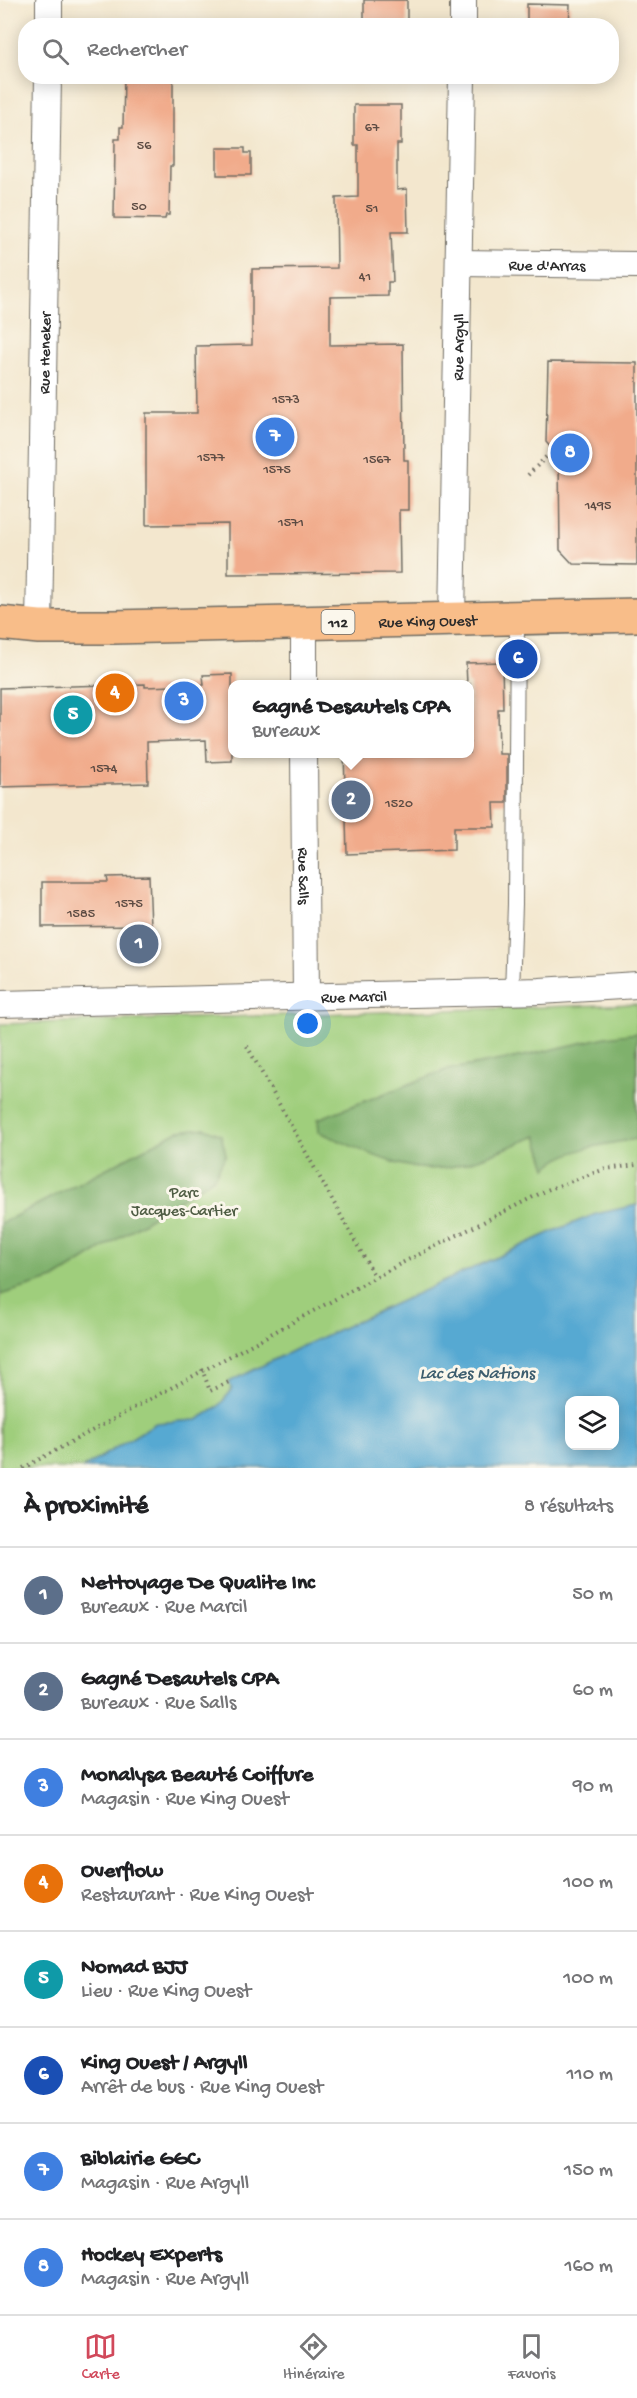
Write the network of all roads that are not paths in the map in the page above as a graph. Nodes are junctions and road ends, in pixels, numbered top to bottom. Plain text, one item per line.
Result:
1 (50, 0) edge
2 (463, 0) edge
3 (49, 18) edge
4 (463, 18) edge
5 (48, 84) edge
6 (462, 84) edge
7 (459, 263) junction
8 (637, 265) edge
9 (637, 615) edge
10 (517, 618) junction
11 (452, 619) junction
12 (0, 623) edge
13 (304, 623) junction
14 (39, 627) junction
15 (0, 639) edge
16 (304, 680) edge
17 (304, 758) edge
18 (637, 985) edge
19 (512, 992) junction
20 (306, 997) junction
21 (0, 1004) edge

1 - 3 street
2 - 4 street
5 - 14 street, Rue Heneker
6 - 7 street, Rue Argyll
7 - 8 street, Rue d'Arras
7 - 11 street, Rue Argyll
9 - 10 main road, Rue King Ouest / 112
10 - 11 main road, Rue King Ouest / 112
10 - 19 lane
11 - 13 main road, Rue King Ouest / 112
12 - 14 main road, Rue King Ouest / 112
13 - 14 main road, Rue King Ouest / 112
13 - 16 street
14 - 15 main road, Rue King Ouest / 112
17 - 20 street, Rue Salls
18 - 19 street, Rue Marcil
19 - 20 street, Rue Marcil
20 - 21 street, Rue Marcil

